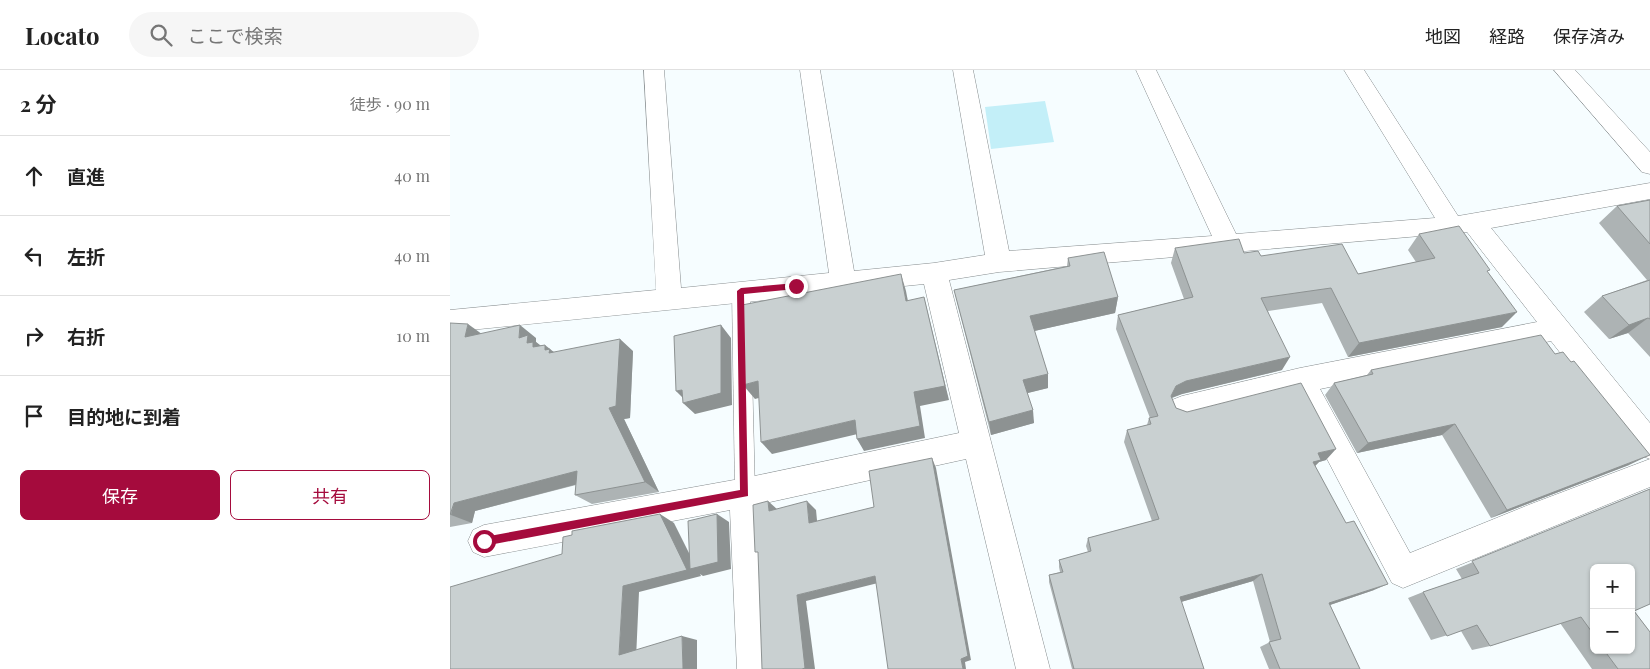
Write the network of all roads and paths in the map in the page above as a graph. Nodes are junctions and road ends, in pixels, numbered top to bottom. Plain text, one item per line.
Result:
1 (654, 70) edge
2 (810, 70) edge
3 (962, 70) edge
4 (1146, 70) edge
5 (1354, 70) edge
6 (1564, 70) edge
7 (1650, 166) edge
8 (1650, 191) edge
9 (1462, 225) junction
10 (1228, 243) junction
11 (999, 262) junction
12 (934, 273) junction
13 (844, 282) junction
14 (741, 291) junction
15 (668, 298) junction
16 (450, 321) edge
17 (1557, 329) junction
18 (1300, 380) junction
19 (1182, 409) edge
20 (976, 443) junction
21 (1650, 445) edge
22 (1650, 473) edge
23 (745, 493) junction
24 (484, 541) dead end
25 (754, 669) edge
26 (1033, 669) edge

1 - 15 street
2 - 13 street
3 - 11 street
4 - 10 street
5 - 9 street
6 - 7 street
8 - 9 street
9 - 10 street
9 - 17 street
10 - 11 street
11 - 12 street
12 - 13 street
12 - 20 street
13 - 14 street
14 - 15 street
14 - 23 lane
15 - 16 street
17 - 18 street
17 - 21 street
18 - 19 street
18 - 22 street
20 - 23 street
20 - 26 street
23 - 24 street
23 - 25 street

